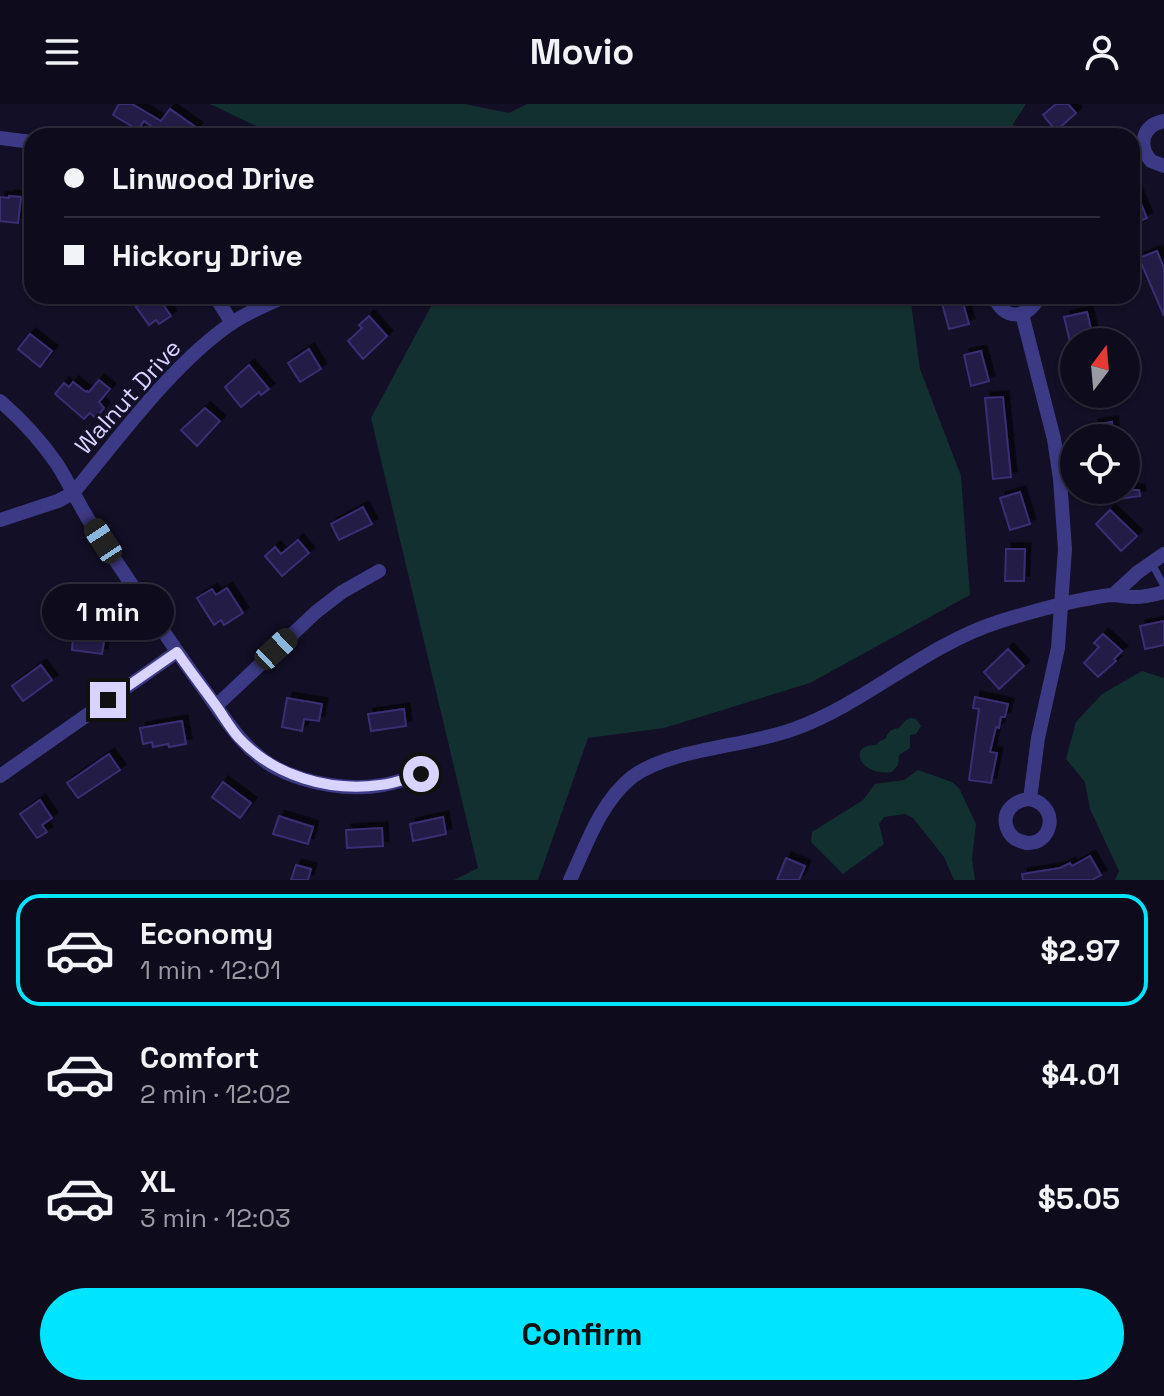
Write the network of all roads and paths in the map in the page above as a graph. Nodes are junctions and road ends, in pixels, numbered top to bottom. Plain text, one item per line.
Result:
1 (1164, 121) edge
2 (0, 138) edge
3 (24, 141) edge
4 (1164, 166) edge
5 (220, 304) edge
6 (270, 304) edge
7 (997, 304) edge
8 (1036, 304) edge
9 (1022, 314) junction
10 (232, 323) junction
11 (0, 401) edge
12 (73, 493) junction
13 (0, 520) edge
14 (1164, 554) edge
15 (1151, 562) junction
16 (379, 571) dead end
17 (1164, 586) edge
18 (1164, 592) edge
19 (1113, 595) junction
20 (1061, 605) junction
21 (177, 652) junction
22 (216, 706) junction
23 (429, 771) dead end
24 (0, 776) edge
25 (1030, 799) dead end
26 (570, 880) edge

1 - 4 street
2 - 3 street
5 - 10 street
6 - 10 street, Walnut Drive
7 - 9 street
8 - 9 street
9 - 20 street
10 - 12 street, Walnut Drive
11 - 12 street
12 - 13 street, Walnut Drive
12 - 21 street
14 - 15 street
15 - 17 lane
15 - 19 street
16 - 22 street
18 - 19 street
19 - 20 street
20 - 25 street
20 - 26 street
21 - 22 street
21 - 24 street
22 - 23 street

